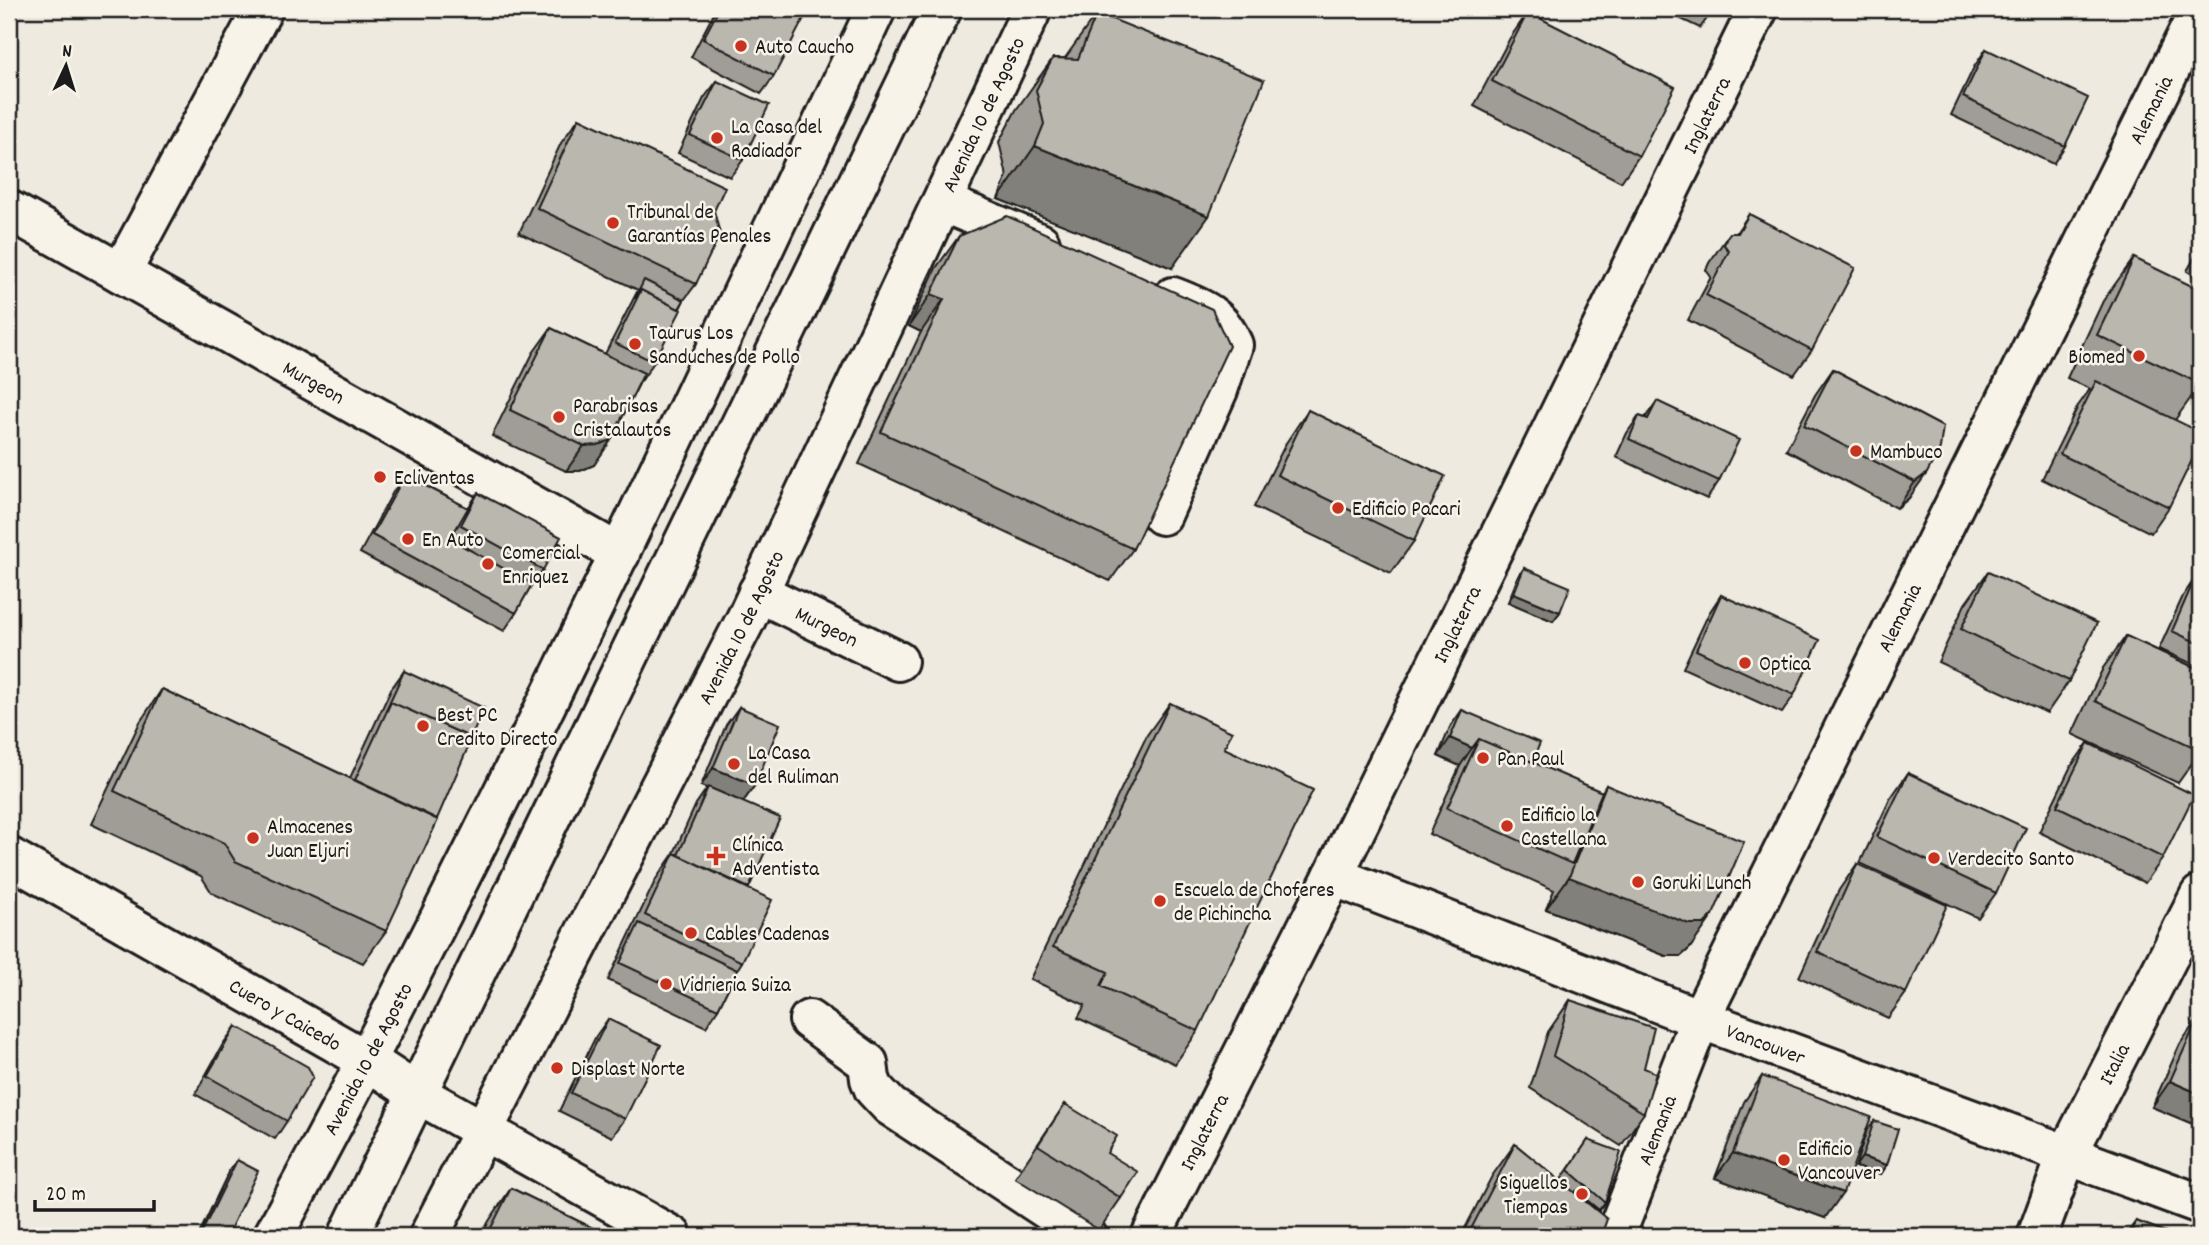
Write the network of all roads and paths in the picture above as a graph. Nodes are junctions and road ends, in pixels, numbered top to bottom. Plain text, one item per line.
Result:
1 (263, 9) edge
2 (876, 9) edge
3 (942, 9) edge
4 (1032, 9) edge
5 (1758, 9) edge
6 (2200, 9) edge
7 (942, 202) junction
8 (9, 210) edge
9 (1076, 257) edge
10 (121, 273) junction
11 (1138, 282) edge
12 (1162, 515) edge
13 (620, 554) junction
14 (758, 592) junction
15 (898, 661) dead end
16 (9, 857) edge
17 (1333, 876) junction
18 (2200, 895) edge
19 (1700, 1019) junction
20 (809, 1020) dead end
21 (368, 1061) junction
22 (418, 1094) junction
23 (484, 1130) junction
24 (2067, 1155) junction
25 (2200, 1204) edge
26 (273, 1236) edge
27 (348, 1236) edge
28 (429, 1236) edge
29 (672, 1236) edge
30 (1087, 1236) edge
31 (1151, 1236) edge
32 (1615, 1236) edge
33 (2037, 1236) edge

1 - 10 street
2 - 13 street, Avenida 10 de Agosto
3 - 22 street
4 - 7 street, Avenida 10 de Agosto
5 - 17 street, Inglaterra
6 - 19 street, Alemania
7 - 9 street
7 - 14 street, Avenida 10 de Agosto
8 - 10 street, Murgeon
10 - 13 street, Murgeon
11 - 12 street
13 - 21 street, Avenida 10 de Agosto
14 - 15 street, Murgeon
14 - 23 street, Avenida 10 de Agosto
16 - 21 street, Cuero y Caicedo
17 - 19 street, Vancouver
17 - 31 street, Inglaterra
18 - 24 street, Italia
19 - 24 street, Vancouver
19 - 32 street, Alemania
20 - 30 street
21 - 22 street, Cuero y Caicedo
21 - 26 street, Avenida 10 de Agosto
22 - 23 street, Cuero y Caicedo
22 - 27 street
23 - 28 street, Avenida 10 de Agosto
23 - 29 street, Cuero y Caicedo
24 - 25 street, Vancouver
24 - 33 street, Italia

